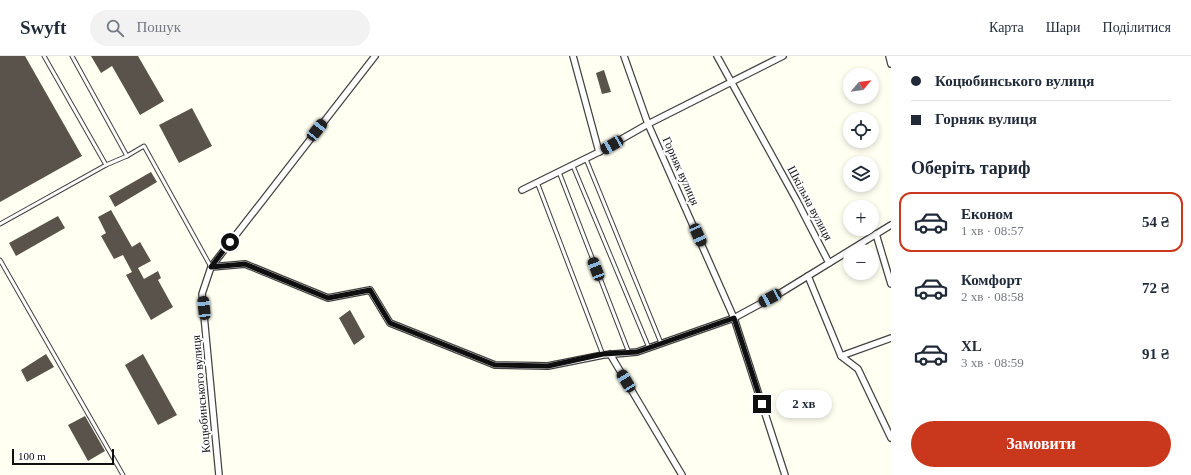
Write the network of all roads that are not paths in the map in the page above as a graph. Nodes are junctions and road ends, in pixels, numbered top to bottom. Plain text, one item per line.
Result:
1 (44, 56) edge
2 (72, 56) edge
3 (375, 56) edge
4 (573, 56) edge
5 (624, 56) edge
6 (717, 56) edge
7 (783, 56) edge
8 (889, 56) edge
9 (891, 64) edge
10 (731, 82) junction
11 (648, 124) junction
12 (600, 152) junction
13 (127, 156) junction
14 (586, 159) junction
15 (106, 166) junction
16 (573, 166) junction
17 (558, 172) junction
18 (537, 182) junction
19 (522, 190) dead end
20 (0, 224) edge
21 (891, 225) edge
22 (879, 232) edge
23 (873, 236) edge
24 (877, 236) edge
25 (0, 260) edge
26 (829, 263) junction
27 (211, 267) junction
28 (808, 276) junction
29 (891, 284) edge
30 (734, 318) junction
31 (891, 338) edge
32 (661, 343) junction
33 (649, 348) junction
34 (629, 353) junction
35 (603, 354) junction
36 (610, 354) junction
37 (841, 356) junction
38 (891, 438) edge
39 (123, 475) edge
40 (220, 475) edge
41 (682, 475) edge
42 (785, 475) edge

1 - 15 lane
2 - 13 lane
3 - 27 street, Коцюбинського вулиця
4 - 12 street
5 - 11 street, Горняк вулиця
6 - 10 street, Шкільна вулиця
7 - 10 street
8 - 9 street
10 - 11 street
10 - 26 street, Шкільна вулиця
11 - 12 street
11 - 30 street, Горняк вулиця
12 - 14 street
13 - 15 lane
13 - 27 lane
14 - 16 street
14 - 32 lane
15 - 20 lane
16 - 17 street
16 - 33 lane
17 - 18 street
17 - 34 lane
18 - 19 street
18 - 35 lane
21 - 22 street
23 - 26 street
24 - 29 street
25 - 39 lane
26 - 28 street
27 - 35 street
27 - 40 street, Коцюбинського вулиця
28 - 30 street
28 - 37 street
30 - 32 street
30 - 42 street, Горняк вулиця
31 - 37 street
32 - 33 street
33 - 34 street
34 - 36 street
35 - 36 street
36 - 41 street
37 - 38 street

